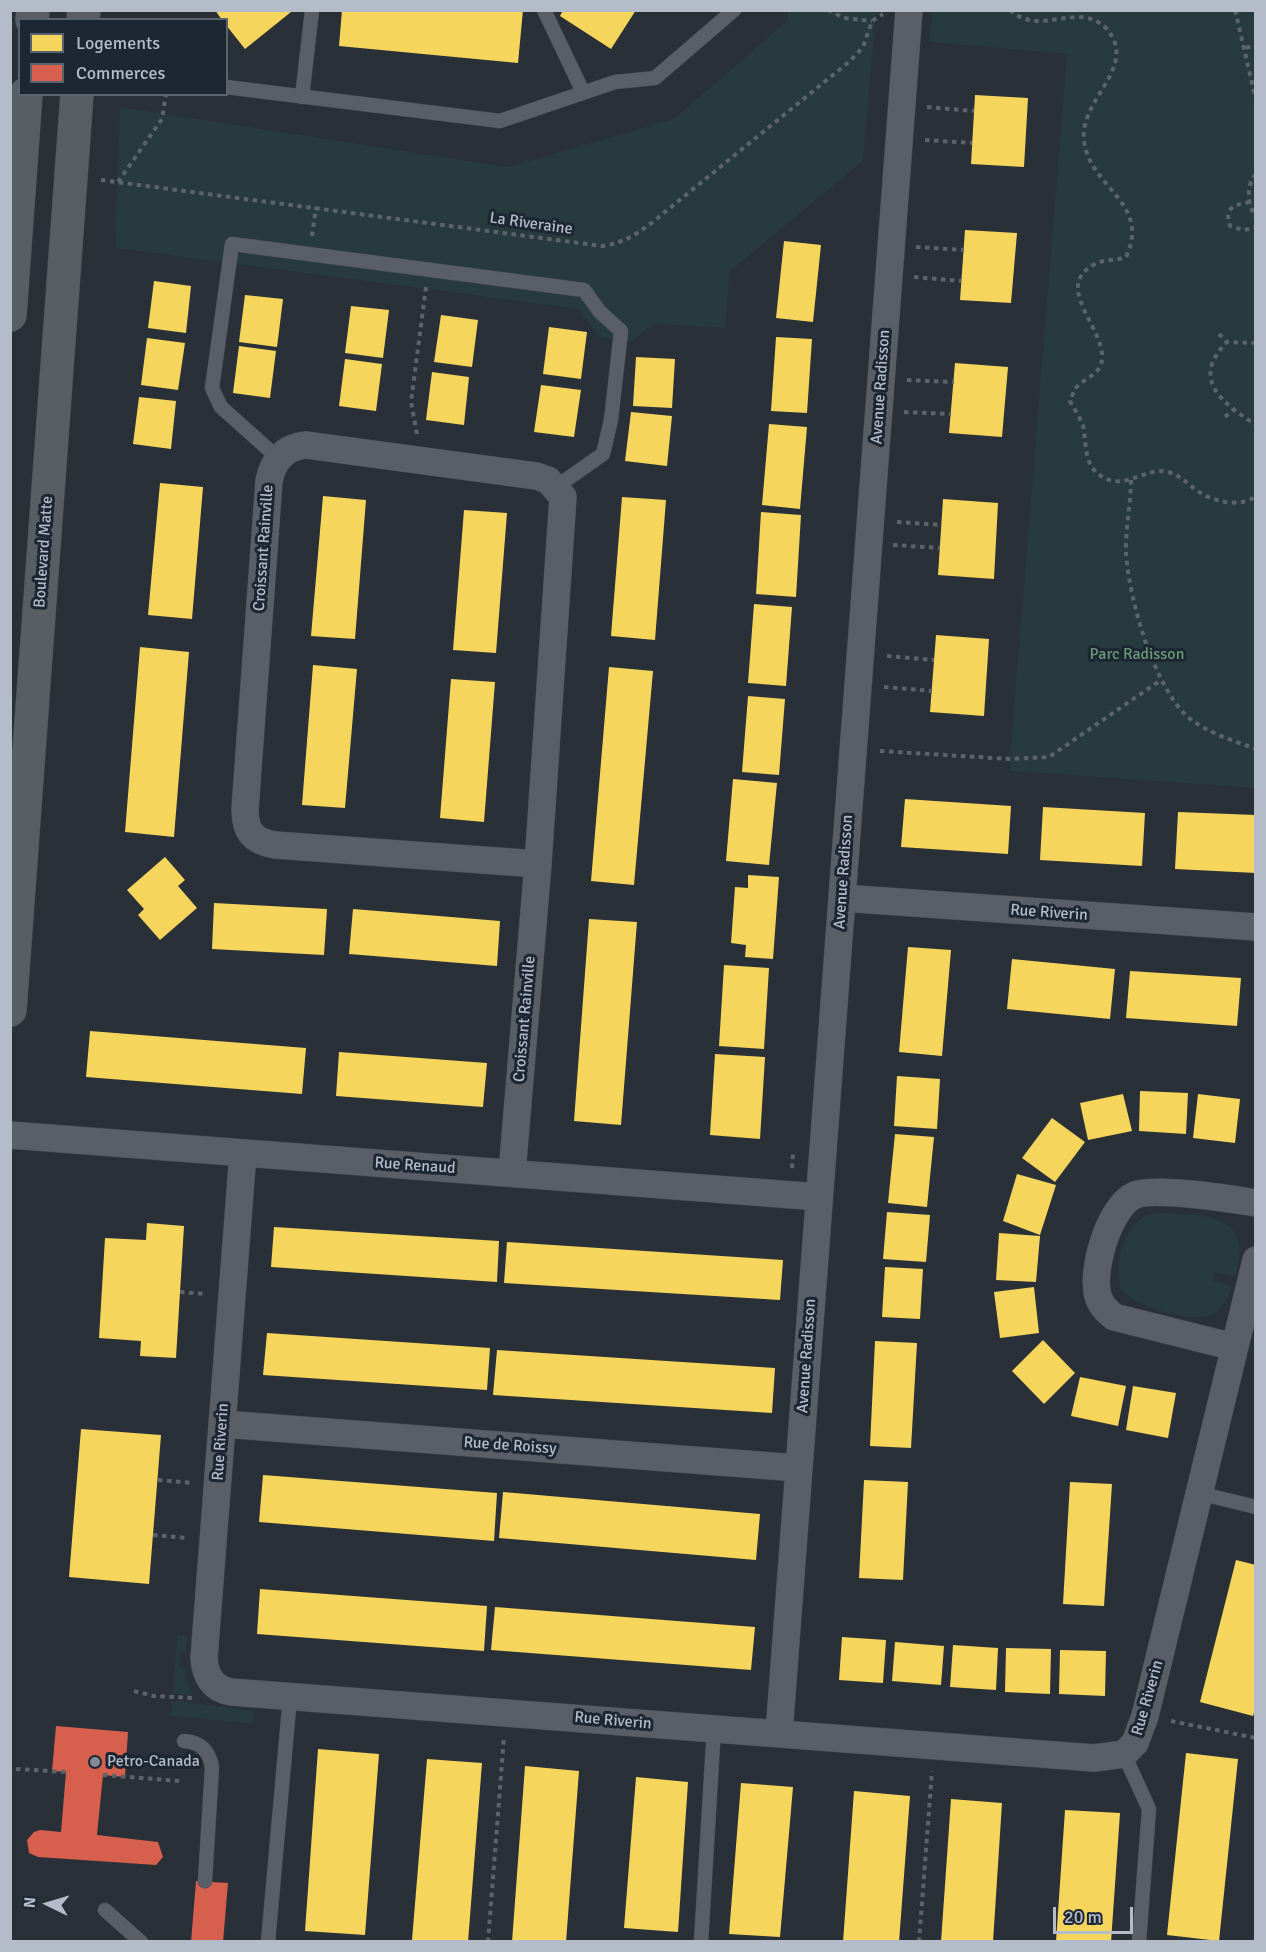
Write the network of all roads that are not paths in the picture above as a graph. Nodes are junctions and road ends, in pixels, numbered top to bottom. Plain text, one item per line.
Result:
1 (312, 10) edge
2 (544, 10) edge
3 (734, 10) edge
4 (896, 12) edge
5 (228, 87) edge
6 (583, 92) junction
7 (26, 96) edge
8 (77, 96) edge
9 (302, 97) junction
10 (10, 315) edge
11 (278, 458) junction
12 (556, 487) junction
13 (538, 864) junction
14 (842, 898) junction
15 (1256, 927) edge
16 (10, 1010) edge
17 (10, 1134) edge
18 (243, 1153) junction
19 (512, 1173) junction
20 (819, 1197) junction
21 (1256, 1203) edge
22 (1256, 1260) edge
23 (1234, 1347) junction
24 (223, 1424) junction
25 (798, 1468) junction
26 (1198, 1493) junction
27 (1256, 1507) edge
28 (290, 1697) junction
29 (714, 1728) junction
30 (779, 1733) junction
31 (184, 1741) dead end
32 (1124, 1754) junction
33 (205, 1881) dead end
34 (105, 1910) dead end
35 (141, 1941) edge
36 (268, 1941) edge
37 (701, 1941) edge
38 (1139, 1941) edge

1 - 9 lane
2 - 6 lane
3 - 6 lane
4 - 14 street, Avenue Radisson
5 - 9 lane
6 - 9 lane
7 - 10 main road
8 - 16 main road, Boulevard Matte
11 - 12 street
11 - 12 lane
11 - 13 street, Croissant Rainville
12 - 13 street, Croissant Rainville
13 - 19 street, Croissant Rainville
14 - 15 street, Rue Riverin
14 - 20 street, Avenue Radisson
17 - 18 street, Rue Renaud
18 - 19 street, Rue Renaud
18 - 24 street, Rue Riverin
19 - 20 street, Rue Renaud
20 - 25 street, Avenue Radisson
21 - 23 street
22 - 23 street, Rue Riverin
23 - 26 street, Rue Riverin
24 - 25 street, Rue de Roissy
24 - 28 street, Rue Riverin
25 - 30 street, Avenue Radisson
26 - 27 lane
26 - 32 street, Rue Riverin
28 - 29 street, Rue Riverin
28 - 36 lane
29 - 30 street, Rue Riverin
29 - 37 lane
30 - 32 street, Rue Riverin
31 - 33 lane
32 - 38 lane
34 - 35 lane

